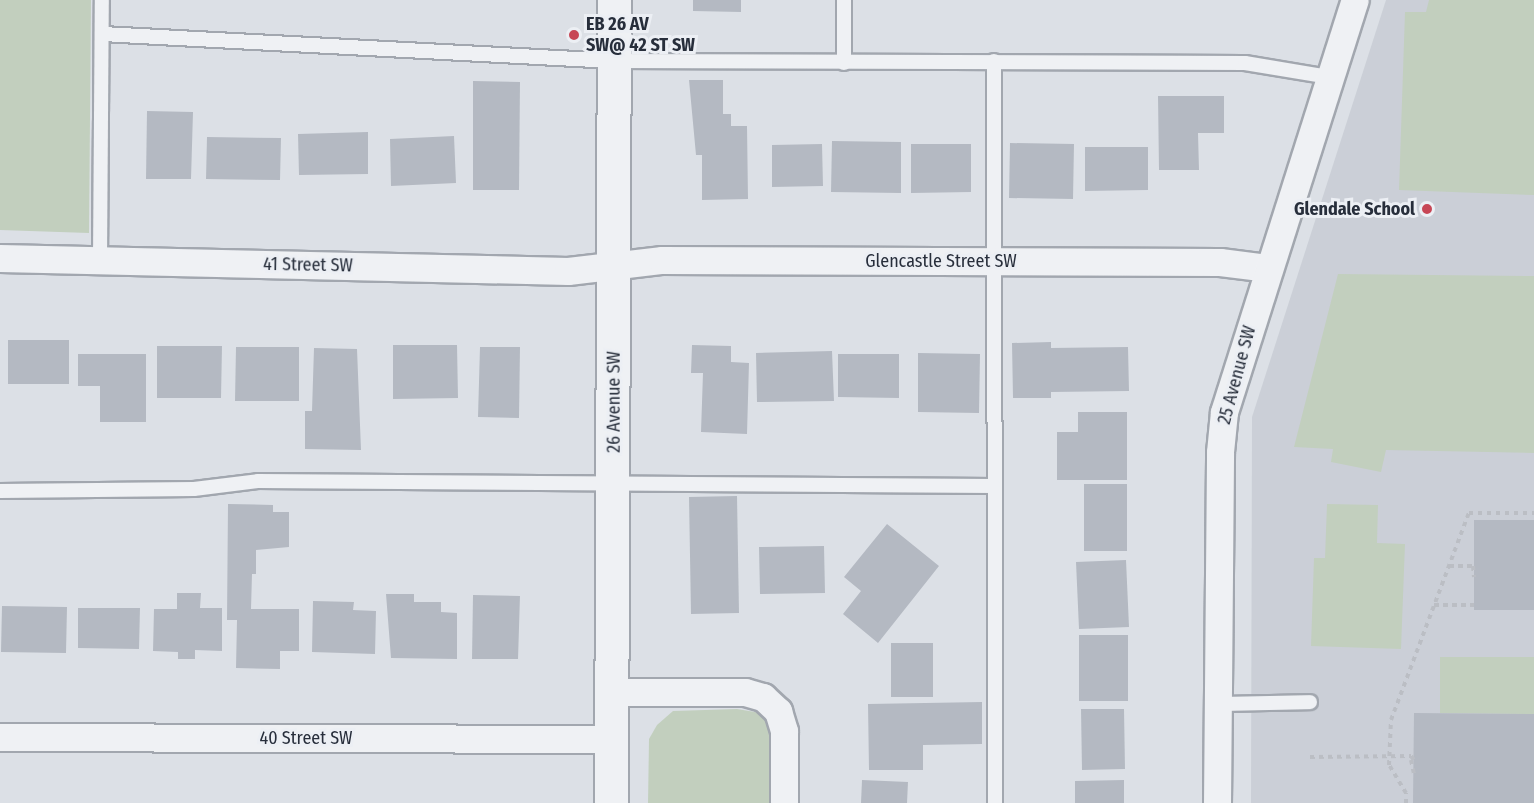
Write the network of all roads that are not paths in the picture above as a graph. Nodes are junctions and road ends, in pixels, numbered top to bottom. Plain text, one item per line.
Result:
1 (102, 0) edge
2 (614, 0) edge
3 (844, 0) edge
4 (1355, 0) edge
5 (102, 34) junction
6 (614, 61) junction
7 (994, 61) junction
8 (844, 63) junction
9 (1330, 77) junction
10 (0, 258) edge
11 (100, 260) junction
12 (996, 261) junction
13 (615, 265) junction
14 (1267, 268) junction
15 (614, 483) junction
16 (993, 486) junction
17 (0, 491) edge
18 (612, 692) junction
19 (1310, 702) dead end
20 (1217, 704) junction
21 (0, 737) edge
22 (611, 739) junction
23 (611, 803) edge
24 (784, 803) edge
25 (995, 803) edge
26 (1217, 803) edge

1 - 5 lane
2 - 6 street, 26 Avenue SW
3 - 8 lane
4 - 9 street, 25 Avenue SW
5 - 6 lane
5 - 11 lane
6 - 8 lane
6 - 13 street, 26 Avenue SW
7 - 8 lane
7 - 9 lane
7 - 12 lane
9 - 14 street, 25 Avenue SW
10 - 11 street, 41 Street SW
11 - 13 street, 41 Street SW
12 - 13 street, Glencastle Street SW
12 - 14 street, Glencastle Street SW
12 - 16 lane
13 - 15 street, 26 Avenue SW
14 - 20 street, 25 Avenue SW
15 - 16 lane
15 - 17 lane
15 - 18 street, 26 Avenue SW
16 - 25 lane
18 - 22 street, 26 Avenue SW
18 - 24 street
19 - 20 lane
20 - 26 street, 25 Avenue SW
21 - 22 street, 40 Street SW
22 - 23 street, 26 Avenue SW

